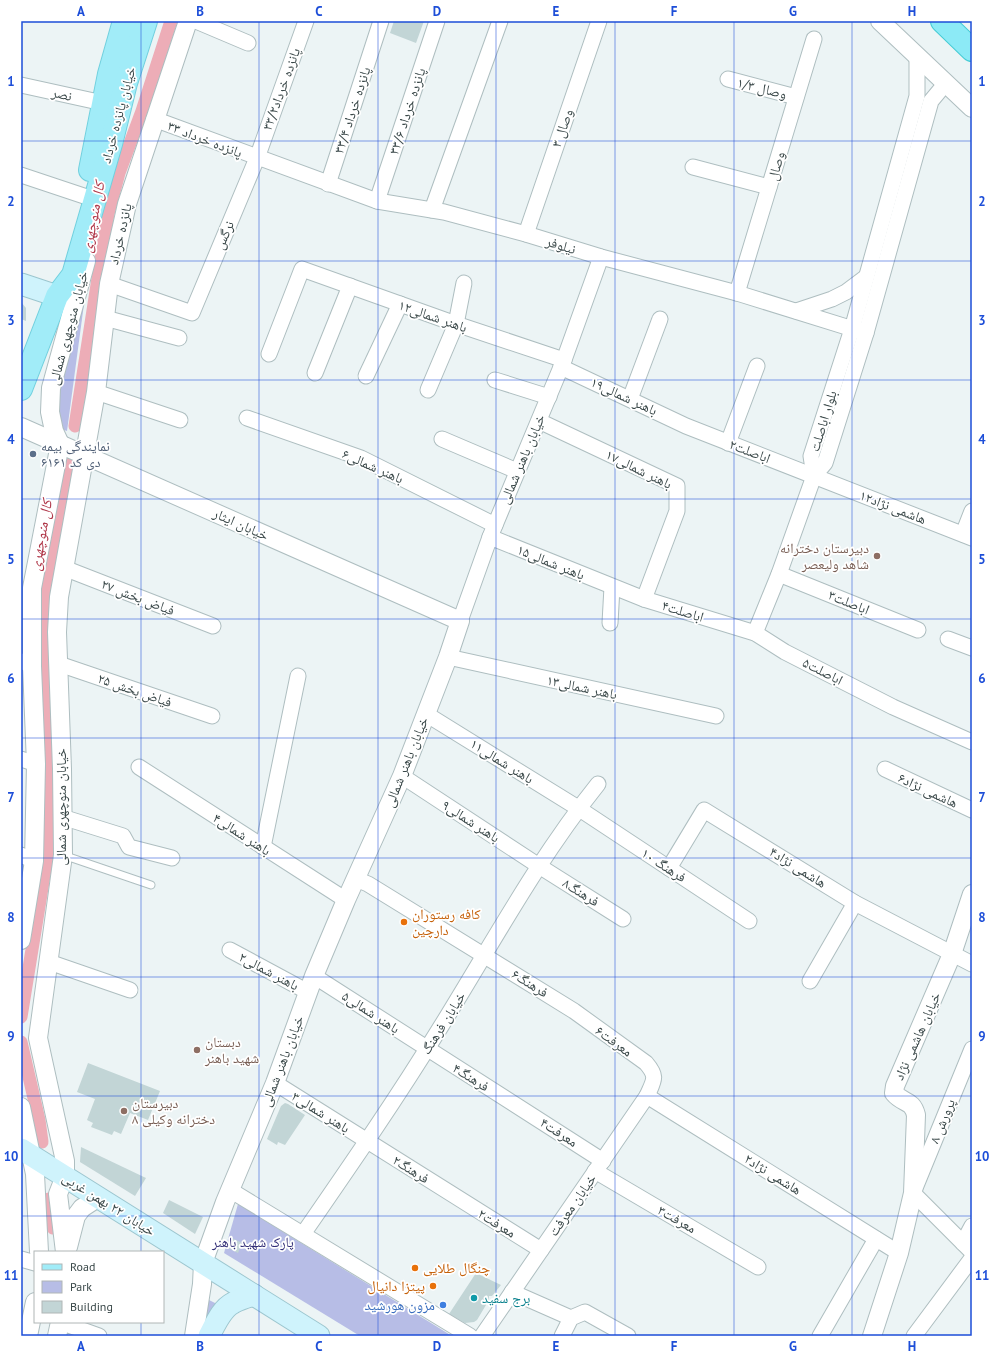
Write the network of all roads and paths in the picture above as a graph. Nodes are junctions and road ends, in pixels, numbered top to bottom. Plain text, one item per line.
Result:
1 (124, 21) edge
2 (146, 21) edge
3 (188, 21) edge
4 (196, 21) edge
5 (306, 21) edge
6 (381, 21) edge
7 (437, 21) edge
8 (500, 21) edge
9 (599, 21) edge
10 (880, 21) edge
11 (942, 21) edge
12 (814, 39) dead end
13 (248, 44) dead end
14 (972, 50) edge
15 (917, 56) junction
16 (728, 79) dead end
17 (946, 83) junction
18 (21, 85) edge
19 (796, 97) junction
20 (924, 99) junction
21 (103, 103) junction
22 (972, 108) edge
23 (154, 119) junction
24 (257, 158) junction
25 (693, 167) dead end
26 (21, 175) edge
27 (328, 184) junction
28 (769, 187) junction
29 (377, 201) junction
30 (87, 206) junction
31 (432, 210) junction
32 (526, 234) junction
33 (601, 258) junction
34 (866, 277) junction
35 (464, 283) dead end
36 (21, 284) edge
37 (109, 284) junction
38 (350, 286) junction
39 (737, 293) junction
40 (57, 296) junction
41 (400, 304) junction
42 (796, 311) junction
43 (105, 318) junction
44 (660, 319) dead end
45 (456, 324) junction
46 (859, 331) junction
47 (180, 338) dead end
48 (269, 354) dead end
49 (563, 364) junction
50 (757, 366) dead end
51 (315, 373) dead end
52 (366, 376) dead end
53 (495, 380) dead end
54 (21, 389) edge
55 (428, 390) dead end
56 (96, 392) junction
57 (549, 397) junction
58 (630, 399) junction
59 (247, 418) dead end
60 (180, 420) dead end
61 (538, 421) junction
62 (686, 426) joint
63 (21, 427) edge
64 (442, 439) dead end
65 (728, 443) junction
66 (60, 444) junction
67 (84, 454) junction
68 (517, 471) junction
69 (814, 476) junction
70 (972, 510) edge
71 (492, 531) junction
72 (968, 536) edge
73 (64, 568) junction
74 (779, 574) junction
75 (612, 586) junction
76 (644, 599) junction
77 (460, 621) junction
78 (610, 624) dead end
79 (213, 626) dead end
80 (918, 630) dead end
81 (755, 633) junction
82 (948, 639) dead end
83 (972, 648) edge
84 (448, 657) junction
85 (27, 664) edge
86 (59, 664) junction
87 (298, 676) dead end
88 (426, 714) junction
89 (212, 716) dead end
90 (716, 716) dead end
91 (972, 742) edge
92 (28, 761) edge
93 (139, 767) dead end
94 (885, 769) dead end
95 (402, 776) junction
96 (598, 784) dead end
97 (578, 808) junction
98 (972, 810) edge
99 (62, 817) junction
100 (262, 847) junction
101 (63, 855) junction
102 (28, 858) edge
103 (172, 858) dead end
104 (539, 866) junction
105 (669, 868) junction
106 (356, 879) junction
107 (151, 885) dead end
108 (972, 894) edge
109 (346, 900) junction
110 (856, 903) junction
111 (623, 919) dead end
112 (749, 921) dead end
113 (21, 940) edge
114 (230, 950) dead end
115 (952, 954) junction
116 (485, 955) junction
117 (49, 962) junction
118 (972, 964) edge
119 (810, 981) dead end
120 (311, 984) junction
121 (130, 990) dead end
122 (574, 1011) joint
123 (428, 1049) junction
124 (972, 1049) edge
125 (653, 1071) joint
126 (275, 1083) junction
127 (647, 1096) junction
128 (515, 1104) joint
129 (21, 1107) edge
130 (367, 1141) junction
131 (26, 1153) edge
132 (599, 1166) junction
133 (65, 1176) junction
134 (230, 1190) junction
135 (913, 1193) junction
136 (454, 1196) joint
137 (99, 1197) junction
138 (972, 1226) edge
139 (303, 1234) junction
140 (876, 1239) junction
141 (968, 1247) edge
142 (541, 1250) junction
143 (39, 1251) edge
144 (66, 1251) edge
145 (66, 1251) edge
146 (899, 1253) junction
147 (972, 1258) edge
148 (21, 1259) edge
149 (34, 1263) edge
150 (203, 1263) junction
151 (758, 1267) dead end
152 (512, 1292) junction
153 (254, 1295) junction
154 (34, 1307) edge
155 (571, 1318) junction
156 (60, 1323) edge
157 (63, 1323) edge
158 (309, 1333) edge
159 (28, 1336) edge
160 (58, 1336) edge
161 (99, 1336) edge
162 (194, 1336) edge
163 (209, 1336) edge
164 (470, 1336) edge
165 (482, 1336) edge
166 (562, 1336) edge
167 (628, 1336) edge
168 (820, 1336) edge
169 (872, 1336) edge
170 (914, 1336) edge

1 - 21 main road, خیابان پانزده خرداد
2 - 30 main road, خیابان پانزده خرداد
3 - 23 street, پانزده خرداد
4 - 13 street
5 - 24 street, پانزده خرداد۳۳/۲
6 - 27 street, پانزده خرداد ۳۳/۴
7 - 29 street, پانزده خرداد ۳۳/۶
8 - 31 street
9 - 32 street, وصال ۳
10 - 15 street
11 - 14 highway
12 - 19 street, وصال
15 - 17 street
15 - 20 street, بلوار اباصلت
16 - 19 street, وصال ۱/۳
17 - 20 street, بلوار اباصلت
17 - 22 street
18 - 21 street, نصر
19 - 28 street, وصال
20 - 34 street, بلوار اباصلت
20 - 46 street, بلوار اباصلت
21 - 30 main road, خیابان پانزده خرداد
23 - 24 street, پانزده خرداد ۳۳
23 - 37 street, پانزده خرداد
24 - 27 street, نیلوفر
24 - 37 street, نرگس
25 - 28 street
26 - 30 street
27 - 29 street, نیلوفر
28 - 39 street, وصال
29 - 31 street, نیلوفر
30 - 40 main road, خیابان پانزده خرداد
30 - 66 street, خیابان منوچهری شمالی
31 - 32 street, نیلوفر
32 - 33 street, نیلوفر
33 - 39 street, نیلوفر
33 - 49 street, خیابان باهنر شمالی
34 - 42 street
34 - 46 street, بلوار اباصلت
35 - 45 street
36 - 40 main road
37 - 43 street, پانزده خرداد
38 - 41 street, باهنر شمالی۱۲
38 - 48 street, باهنر شمالی۱۲
38 - 51 street
39 - 42 street, نیلوفر
40 - 54 main road, خیابان پانزده خرداد
41 - 45 street, باهنر شمالی۱۲
41 - 52 street
42 - 46 street, نیلوفر
43 - 47 street
43 - 56 street, پانزده خرداد
44 - 58 street
45 - 49 street, باهنر شمالی۱۲
45 - 55 street
46 - 69 street, بلوار اباصلت
49 - 57 street, خیابان باهنر شمالی
49 - 58 street, باهنر شمالی۱۹
50 - 65 street
53 - 57 street
56 - 60 street
56 - 67 street, پانزده خرداد
57 - 61 street, خیابان باهنر شمالی
58 - 62 street, باهنر شمالی۱۹
59 - 71 street, باهنر شمالی۶
61 - 68 street, خیابان باهنر شمالی
61 - 76 street, باهنر شمالی۱۷
62 - 65 street, اباصلت۲
63 - 66 street, خیابان ایثار
64 - 68 street
65 - 69 street, اباصلت۲
66 - 67 street, خیابان ایثار
66 - 85 street, خیابان منوچهری شمالی
67 - 73 street, خیابان منوچهری شمالی
67 - 77 street, خیابان ایثار
68 - 71 street, خیابان باهنر شمالی
69 - 72 street, هاشمی نژاد۱۲
69 - 74 street, بلوار اباصلت
70 - 72 street
71 - 75 street, باهنر شمالی۱۵
71 - 77 street, خیابان باهنر شمالی
73 - 79 street, فیاض بخش ۲۷
73 - 86 street, خیابان منوچهری شمالی
74 - 80 street, اباصلت۳
74 - 81 street, بلوار اباصلت
75 - 76 street, اباصلت۴
75 - 78 street
76 - 81 street, اباصلت۴
77 - 84 street, خیابان باهنر شمالی
81 - 91 street, اباصلت۵
82 - 83 street
84 - 88 street, خیابان باهنر شمالی
84 - 90 street, باهنر شمالی۱۳
85 - 92 street, خیابان منوچهری شمالی
86 - 89 street, فیاض بخش ۲۵
86 - 99 street, خیابان منوچهری شمالی
87 - 100 street
88 - 95 street, خیابان باهنر شمالی
88 - 97 street, باهنر شمالی۱۱
92 - 102 street, خیابان منوچهری شمالی
93 - 100 street, باهنر شمالی۴
94 - 98 street, هاشمی نژاد۶
95 - 104 street, باهنر شمالی۹
95 - 106 street, خیابان باهنر شمالی
96 - 97 street, خیابان فرهنگ
97 - 104 street, خیابان فرهنگ
97 - 105 street, فرهنگ ۱۰
99 - 101 street, خیابان منوچهری شمالی
99 - 103 street
100 - 109 street, باهنر شمالی۴
101 - 107 lane
101 - 117 street, خیابان منوچهری شمالی
102 - 113 street, خیابان منوچهری شمالی
104 - 111 street, فرهنگ۸
104 - 116 street, خیابان فرهنگ
105 - 110 street, هاشمی نژاد۴
105 - 112 street, فرهنگ ۱۰
106 - 109 street, خیابان باهنر شمالی
106 - 116 street, فرهنگ۶
108 - 115 street, خیابان هاشمی نژاد
109 - 120 street, خیابان باهنر شمالی
110 - 115 street, هاشمی نژاد۴
110 - 119 street
114 - 120 street, باهنر شمالی۲
115 - 118 street, هاشمی نژاد۴
115 - 135 street, خیابان هاشمی نژاد
116 - 122 street, فرهنگ۶
116 - 123 street, خیابان فرهنگ
117 - 121 street
117 - 133 street, خیابان منوچهری شمالی
120 - 123 street, باهنر شمالی۵
120 - 126 street, خیابان باهنر شمالی
122 - 125 street, معرفت۶
123 - 128 street, فرهنگ۴
123 - 130 street, خیابان فرهنگ
124 - 135 street, پرورش ۸
125 - 127 street, خیابان معرفت
126 - 130 street, باهنر شمالی۳
126 - 134 street, خیابان باهنر شمالی
127 - 132 street, خیابان معرفت
127 - 140 street, هاشمی نژاد۲
128 - 132 street, معرفت۴
129 - 131 street
130 - 136 street, فرهنگ۲
130 - 139 street, خیابان فرهنگ
131 - 133 main road, خیابان ۲۲ بهمن غربی
131 - 143 street
132 - 142 street, خیابان معرفت
132 - 151 street, معرفت۳
133 - 137 main road, خیابان ۲۲ بهمن غربی
133 - 144 street, خیابان منوچهری شمالی
134 - 139 street
134 - 150 street, خیابان باهنر شمالی
135 - 141 street
135 - 146 street, خیابان هاشمی نژاد
136 - 142 street, معرفت۲
137 - 145 street
137 - 150 main road, خیابان ۲۲ بهمن غربی
138 - 141 street
139 - 164 street
140 - 146 street, هاشمی نژاد۲
140 - 168 street
142 - 152 street, خیابان معرفت
146 - 169 street, خیابان هاشمی نژاد
147 - 170 street
148 - 149 street
150 - 153 main road, خیابان ۲۲ بهمن غربی
150 - 162 street, خیابان باهنر شمالی
152 - 155 street
152 - 165 street, خیابان معرفت
153 - 158 main road, خیابان ۲۲ بهمن غربی
153 - 163 main road
154 - 159 street
155 - 166 street
155 - 167 street
156 - 160 street
157 - 161 street

